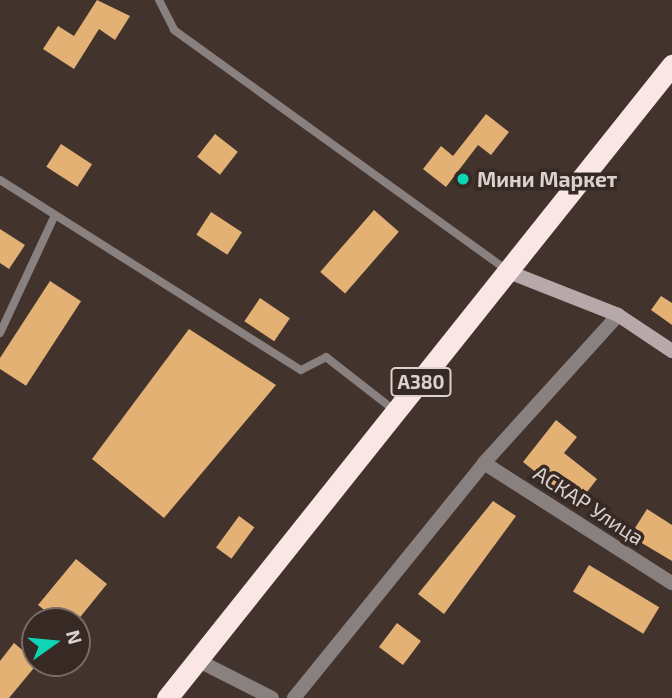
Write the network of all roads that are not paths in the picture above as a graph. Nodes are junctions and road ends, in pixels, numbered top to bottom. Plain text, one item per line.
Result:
1 (159, 0) edge
2 (672, 65) edge
3 (0, 180) edge
4 (55, 215) junction
5 (509, 272) junction
6 (618, 315) junction
7 (0, 332) edge
8 (672, 351) edge
9 (396, 412) junction
10 (484, 463) junction
11 (672, 583) edge
12 (197, 660) junction
13 (167, 698) edge
14 (272, 698) edge
15 (294, 698) edge

1 - 5 lane
2 - 5 highway, A380
3 - 4 lane
4 - 7 lane
4 - 9 lane
5 - 6 street
5 - 9 highway, A380
6 - 8 street
6 - 10 street
9 - 12 highway, A380
10 - 11 street, АСКАР Улица
10 - 15 street
12 - 13 highway, A380
12 - 14 street

